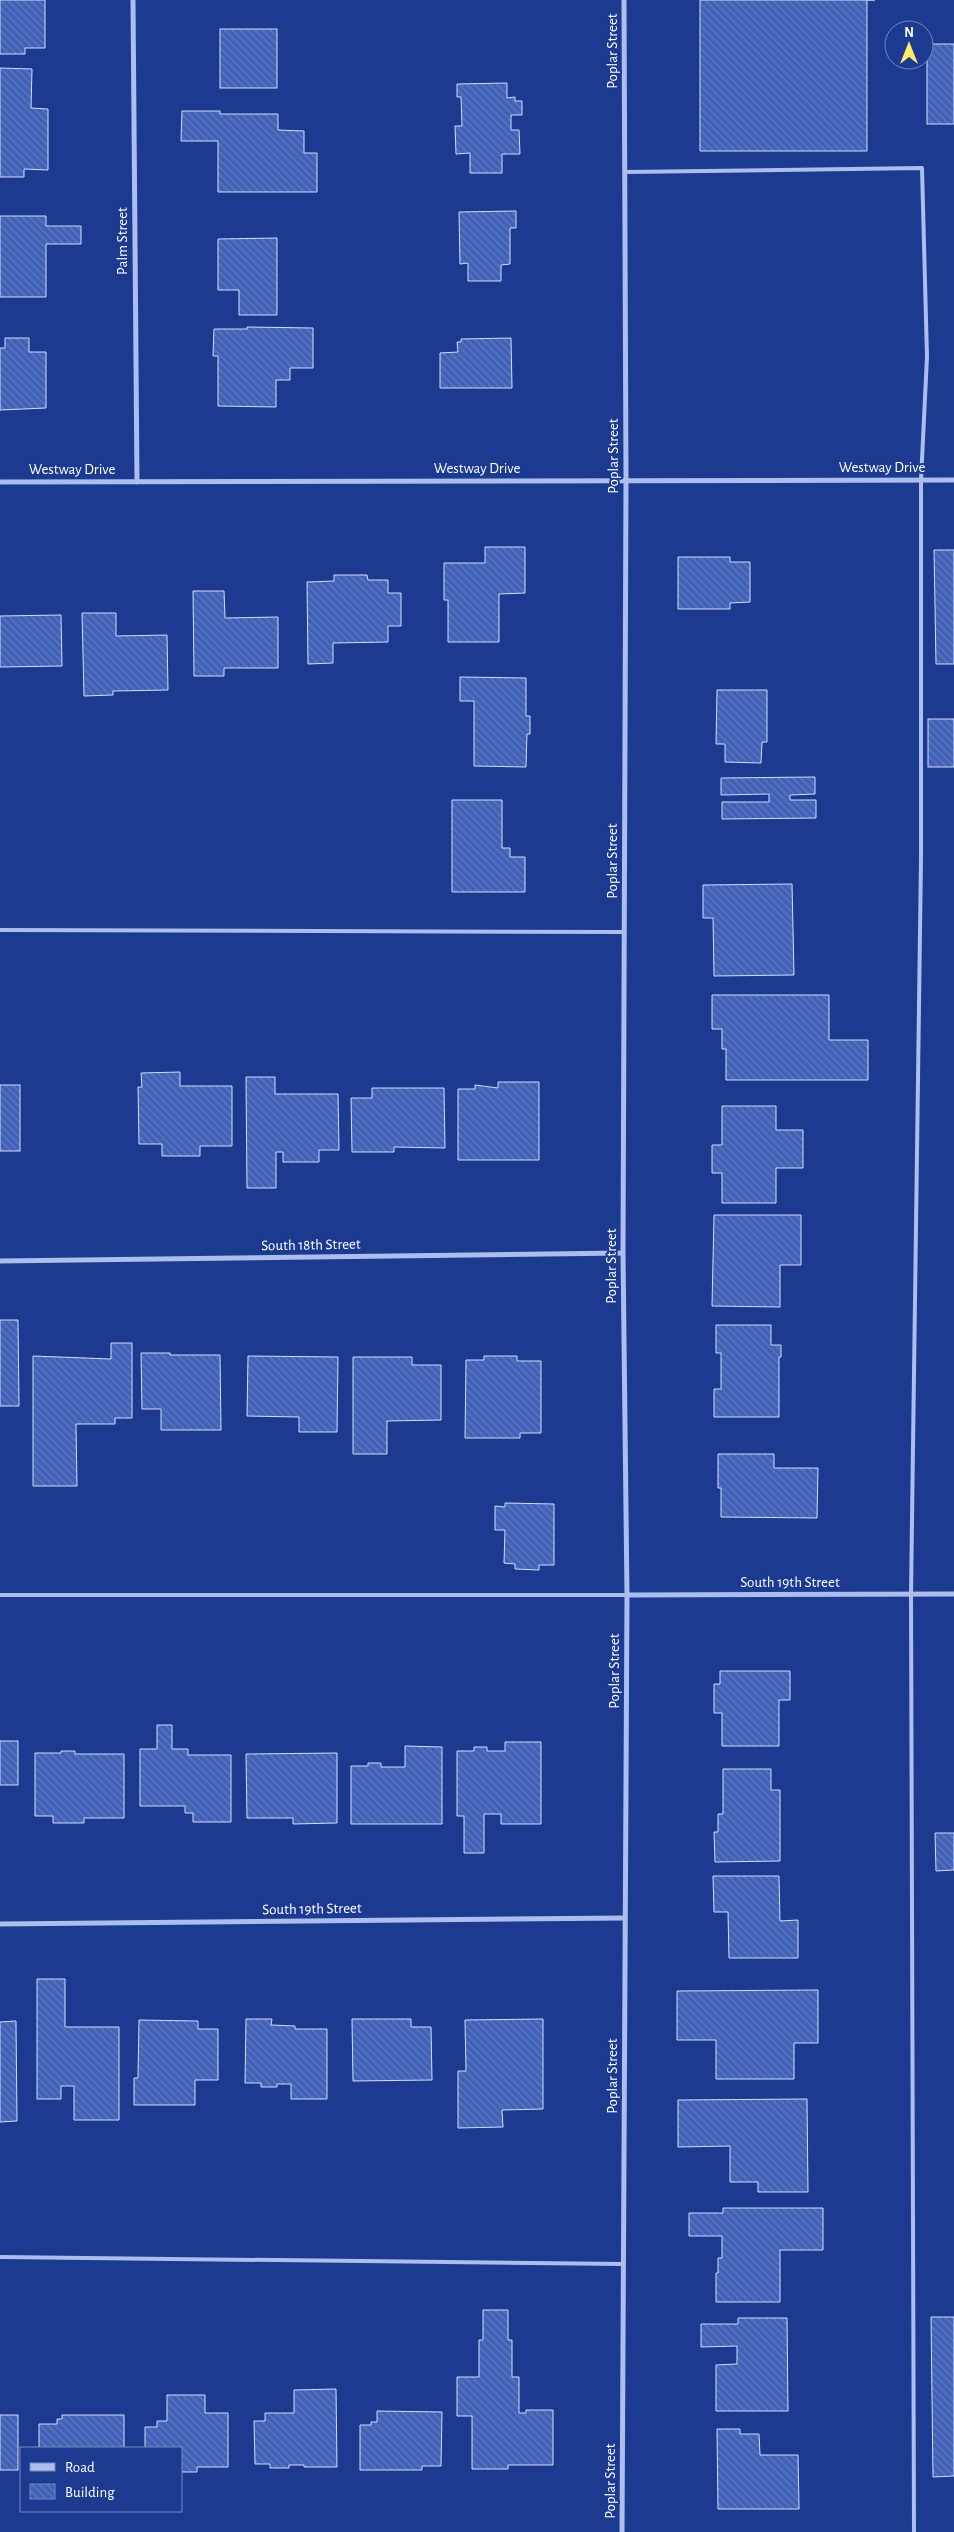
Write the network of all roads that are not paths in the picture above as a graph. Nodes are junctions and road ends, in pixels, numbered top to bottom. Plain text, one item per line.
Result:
1 (133, 0) edge
2 (624, 0) edge
3 (625, 172) junction
4 (626, 479) junction
5 (921, 480) junction
6 (954, 480) edge
7 (0, 482) edge
8 (137, 482) junction
9 (0, 930) edge
10 (624, 932) junction
11 (623, 1253) junction
12 (0, 1262) edge
13 (911, 1594) junction
14 (954, 1594) edge
15 (0, 1595) edge
16 (627, 1595) junction
17 (625, 1918) junction
18 (0, 1924) edge
19 (0, 2257) edge
20 (623, 2264) junction
21 (622, 2532) edge
22 (914, 2532) edge

1 - 8 street, Palm Street
2 - 3 street, Poplar Street
3 - 4 street, Poplar Street
3 - 5 lane
4 - 5 street, Westway Drive
4 - 8 street, Westway Drive
4 - 10 street, Poplar Street
5 - 6 street, Westway Drive
5 - 13 lane
7 - 8 street, Westway Drive
9 - 10 lane
10 - 11 street, Poplar Street
11 - 12 street, South 18th Street
11 - 16 street, Poplar Street
13 - 14 street, South 19th Street
13 - 16 street, South 19th Street
13 - 22 lane
15 - 16 lane
16 - 17 street, Poplar Street
17 - 18 street, South 19th Street
17 - 20 street, Poplar Street
19 - 20 lane
20 - 21 street, Poplar Street

